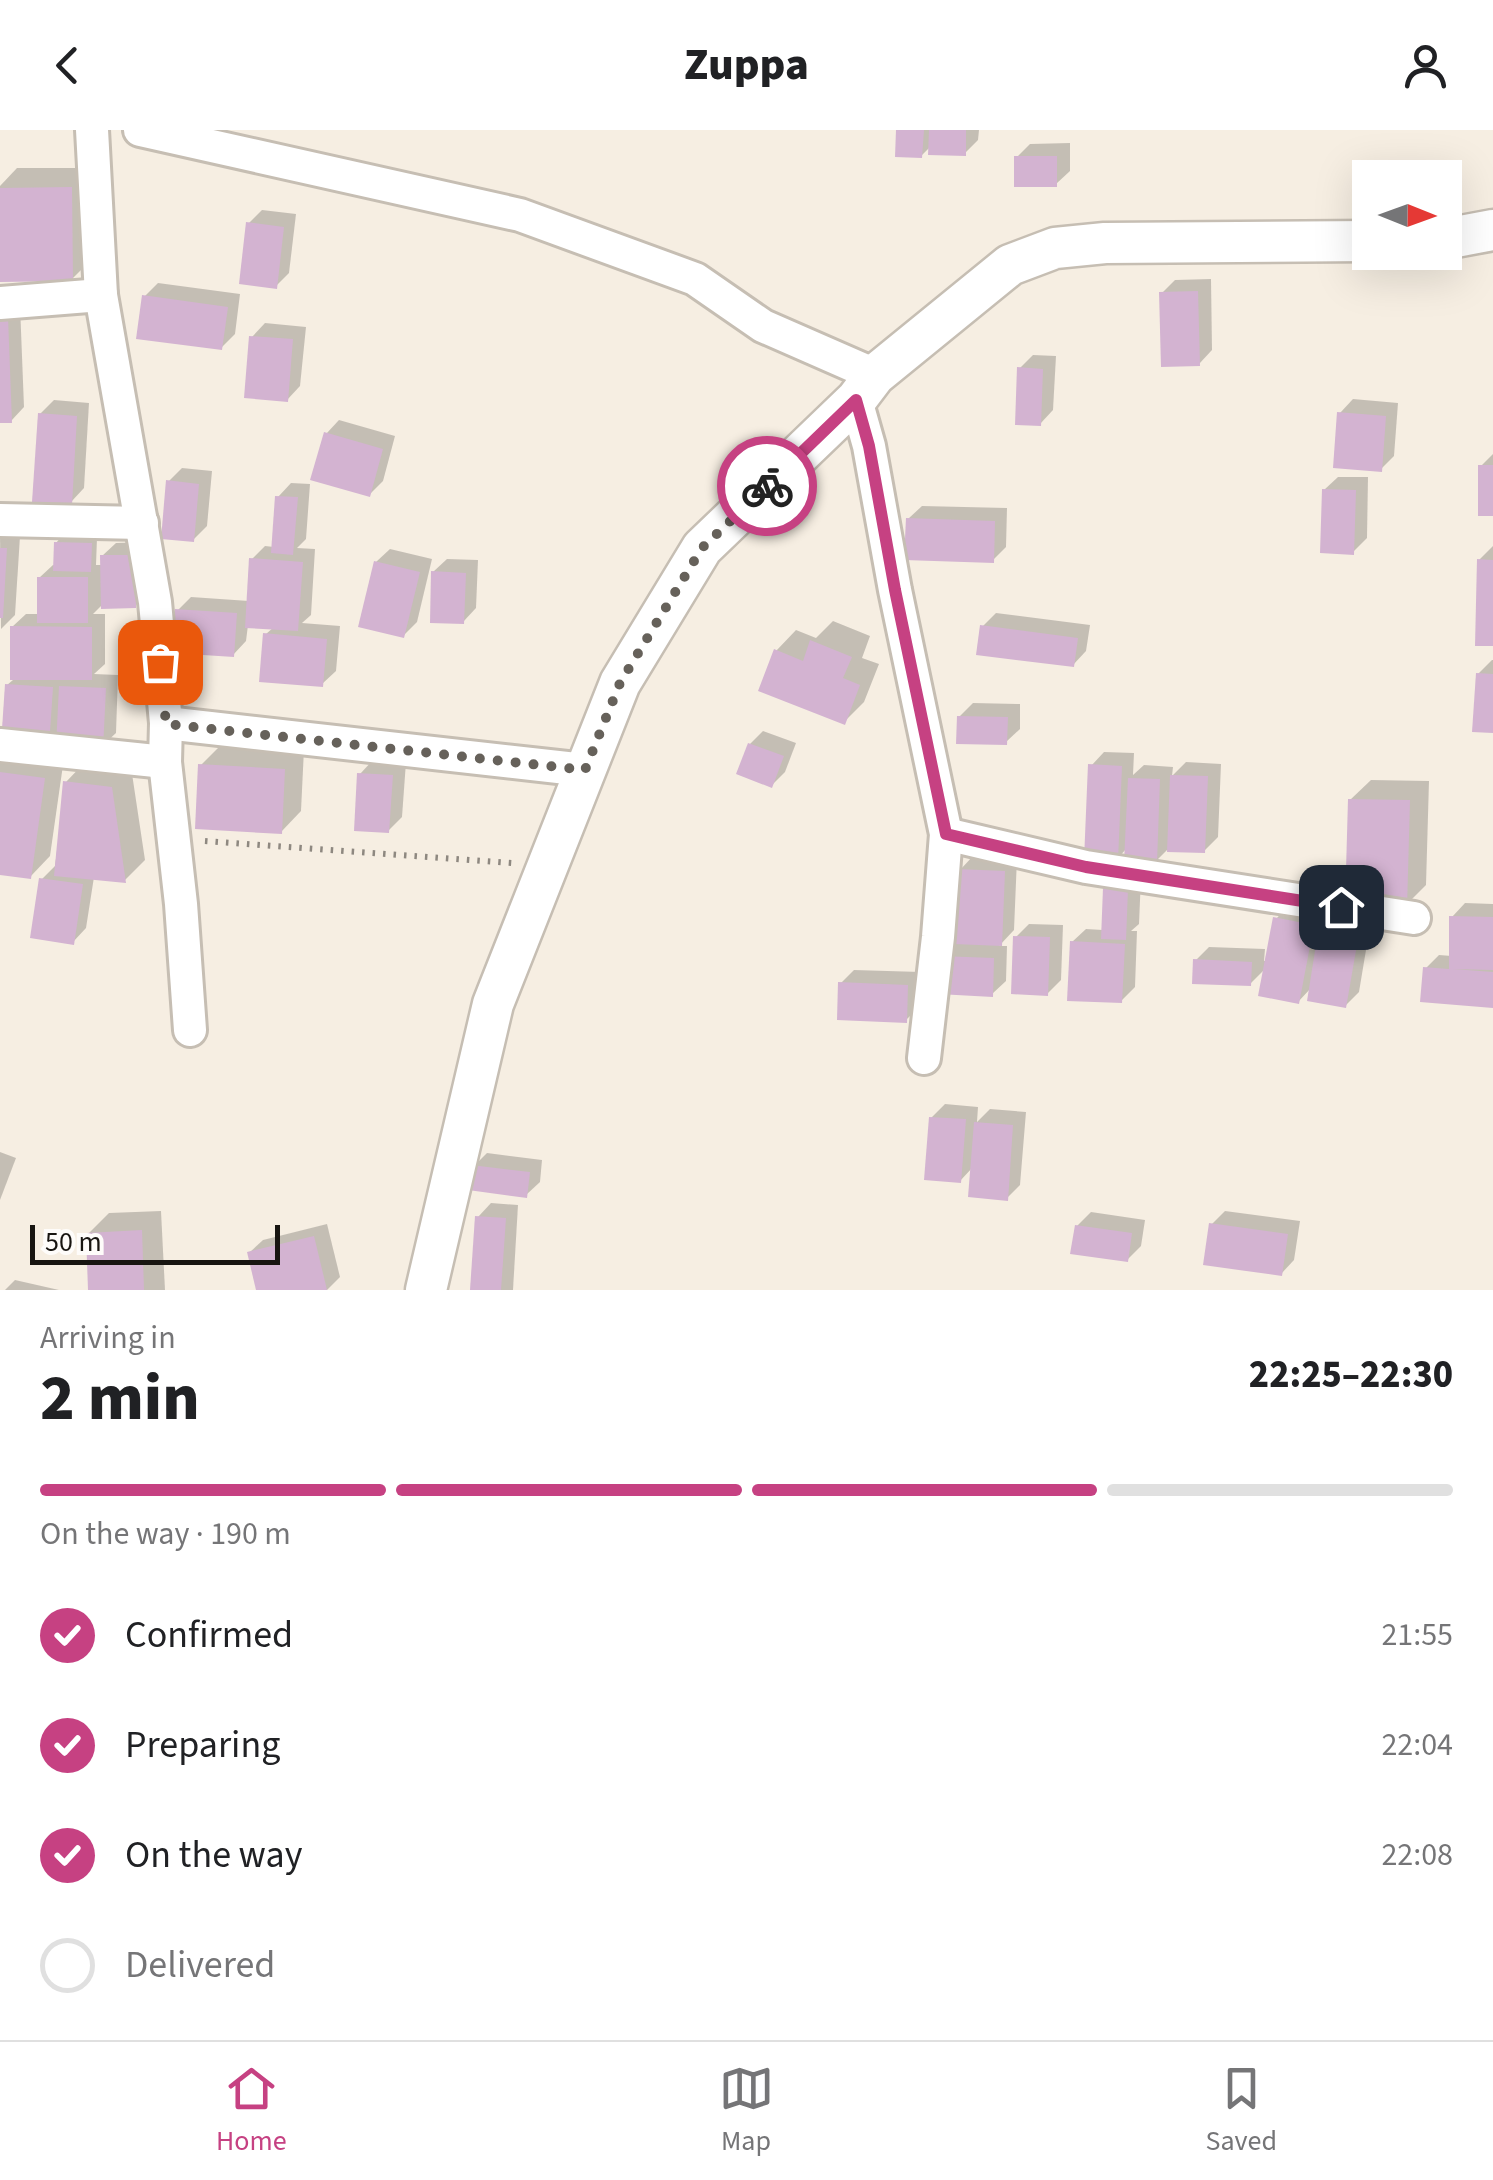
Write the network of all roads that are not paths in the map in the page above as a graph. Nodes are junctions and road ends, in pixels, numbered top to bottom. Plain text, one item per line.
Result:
1 (92, 130) edge
2 (140, 130) edge
3 (1493, 230) edge
4 (1462, 236) edge
5 (1352, 241) edge
6 (101, 296) junction
7 (0, 303) edge
8 (866, 388) junction
9 (0, 520) edge
10 (142, 523) junction
11 (166, 724) junction
12 (0, 745) edge
13 (165, 762) junction
14 (585, 770) junction
15 (946, 834) junction
16 (1414, 918) dead end
17 (190, 1030) dead end
18 (924, 1058) dead end
19 (426, 1290) edge

1 - 6 street
2 - 8 street
3 - 4 main road
5 - 8 main road
6 - 7 street
6 - 10 street
8 - 14 main road
8 - 15 street
9 - 10 street
10 - 11 street
11 - 13 street
11 - 14 street
12 - 13 street
13 - 17 street
14 - 19 main road
15 - 16 street
15 - 18 street

